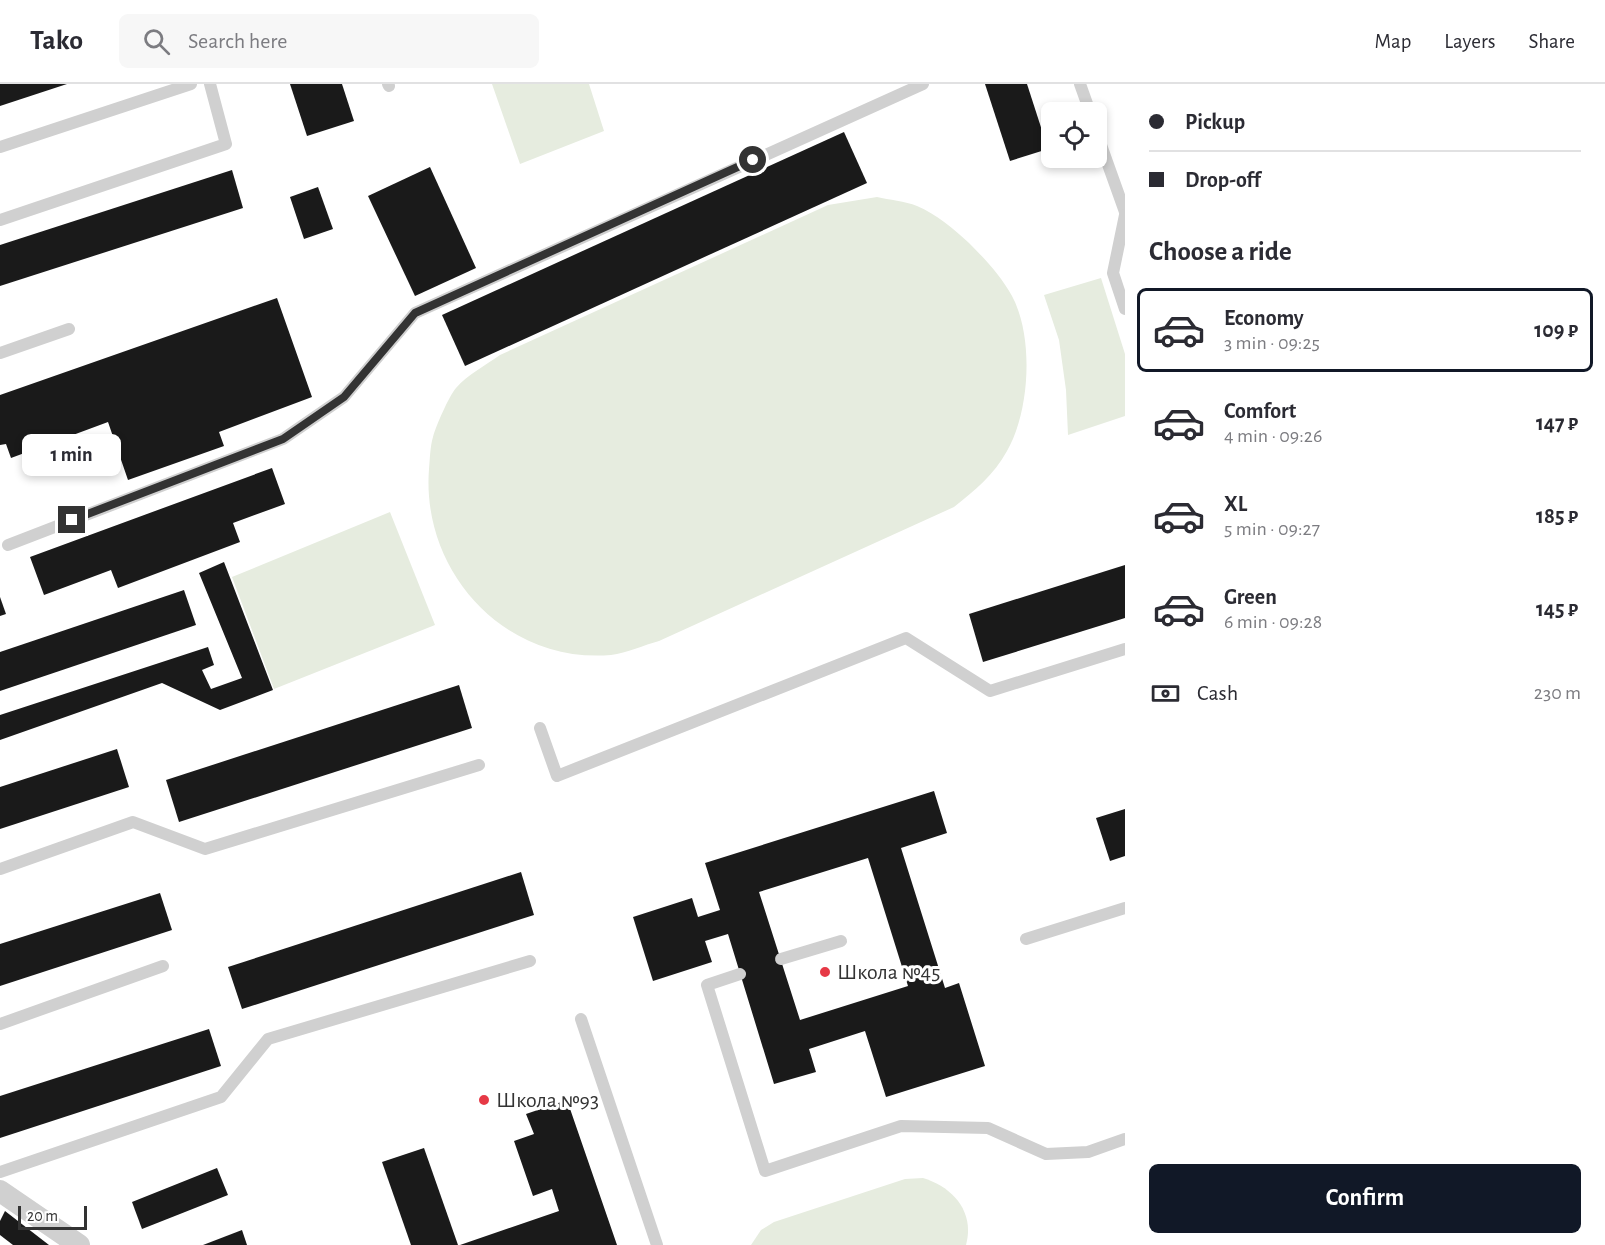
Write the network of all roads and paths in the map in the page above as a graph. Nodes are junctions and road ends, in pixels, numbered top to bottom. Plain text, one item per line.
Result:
1 (191, 84) edge
2 (210, 84) edge
3 (923, 84) edge
4 (1080, 84) edge
5 (1086, 102) edge
6 (0, 147) edge
7 (1107, 162) edge
8 (1125, 213) edge
9 (0, 220) edge
10 (1125, 309) edge
11 (69, 329) dead end
12 (0, 353) edge
13 (8, 544) dead end
14 (1125, 649) edge
15 (540, 728) dead end
16 (479, 765) dead end
17 (0, 869) edge
18 (1125, 908) edge
19 (1026, 939) dead end
20 (841, 941) dead end
21 (781, 960) dead end
22 (530, 961) dead end
23 (163, 966) dead end
24 (740, 974) dead end
25 (581, 1019) dead end
26 (0, 1024) edge
27 (1125, 1139) edge
28 (0, 1172) edge
29 (0, 1191) edge
30 (79, 1245) edge
31 (657, 1245) edge

1 - 6 lane
2 - 9 lane
3 - 13 lane
4 - 5 lane
7 - 8 lane
8 - 10 lane
11 - 12 lane
14 - 15 lane
16 - 17 lane
18 - 19 lane
20 - 21 lane
22 - 28 lane
23 - 26 lane
24 - 27 lane
25 - 31 lane
29 - 30 street

